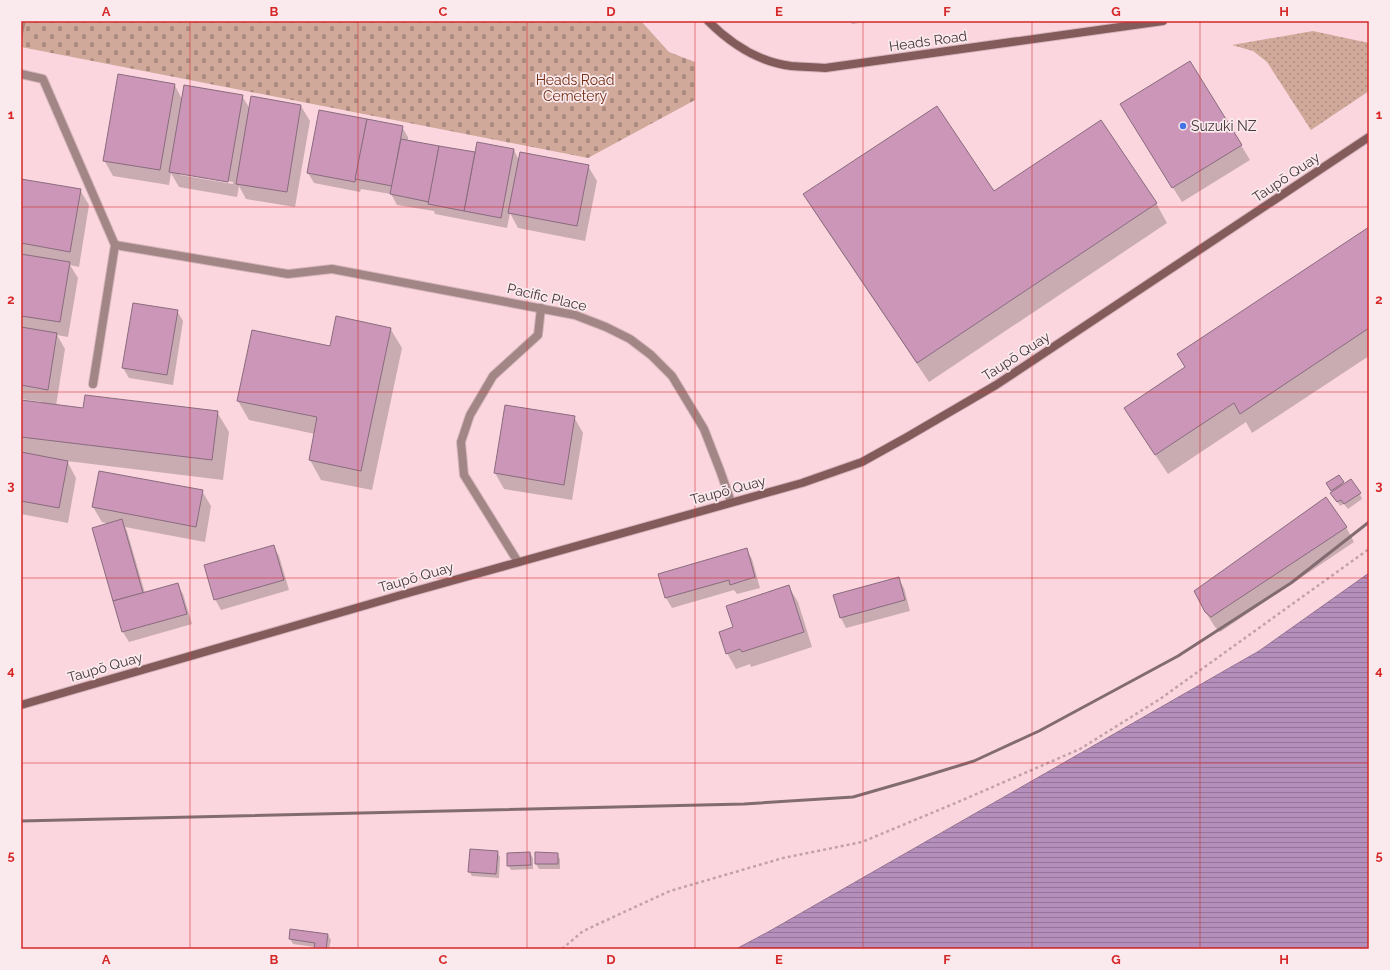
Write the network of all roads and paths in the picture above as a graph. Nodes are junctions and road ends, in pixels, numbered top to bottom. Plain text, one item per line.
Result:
1 (708, 21) edge
2 (1163, 21) edge
3 (21, 74) edge
4 (1369, 137) edge
5 (115, 245) junction
6 (541, 308) junction
7 (93, 384) dead end
8 (731, 502) junction
9 (1369, 549) edge
10 (518, 562) junction
11 (21, 705) edge
12 (562, 949) edge

1 - 2 street, Heads Road
3 - 5 street
4 - 8 street, Taupō Quay
5 - 6 street, Pacific Place
5 - 7 street
6 - 8 street, Pacific Place
6 - 10 street
8 - 10 street, Taupō Quay
9 - 12 path
10 - 11 street, Taupō Quay

